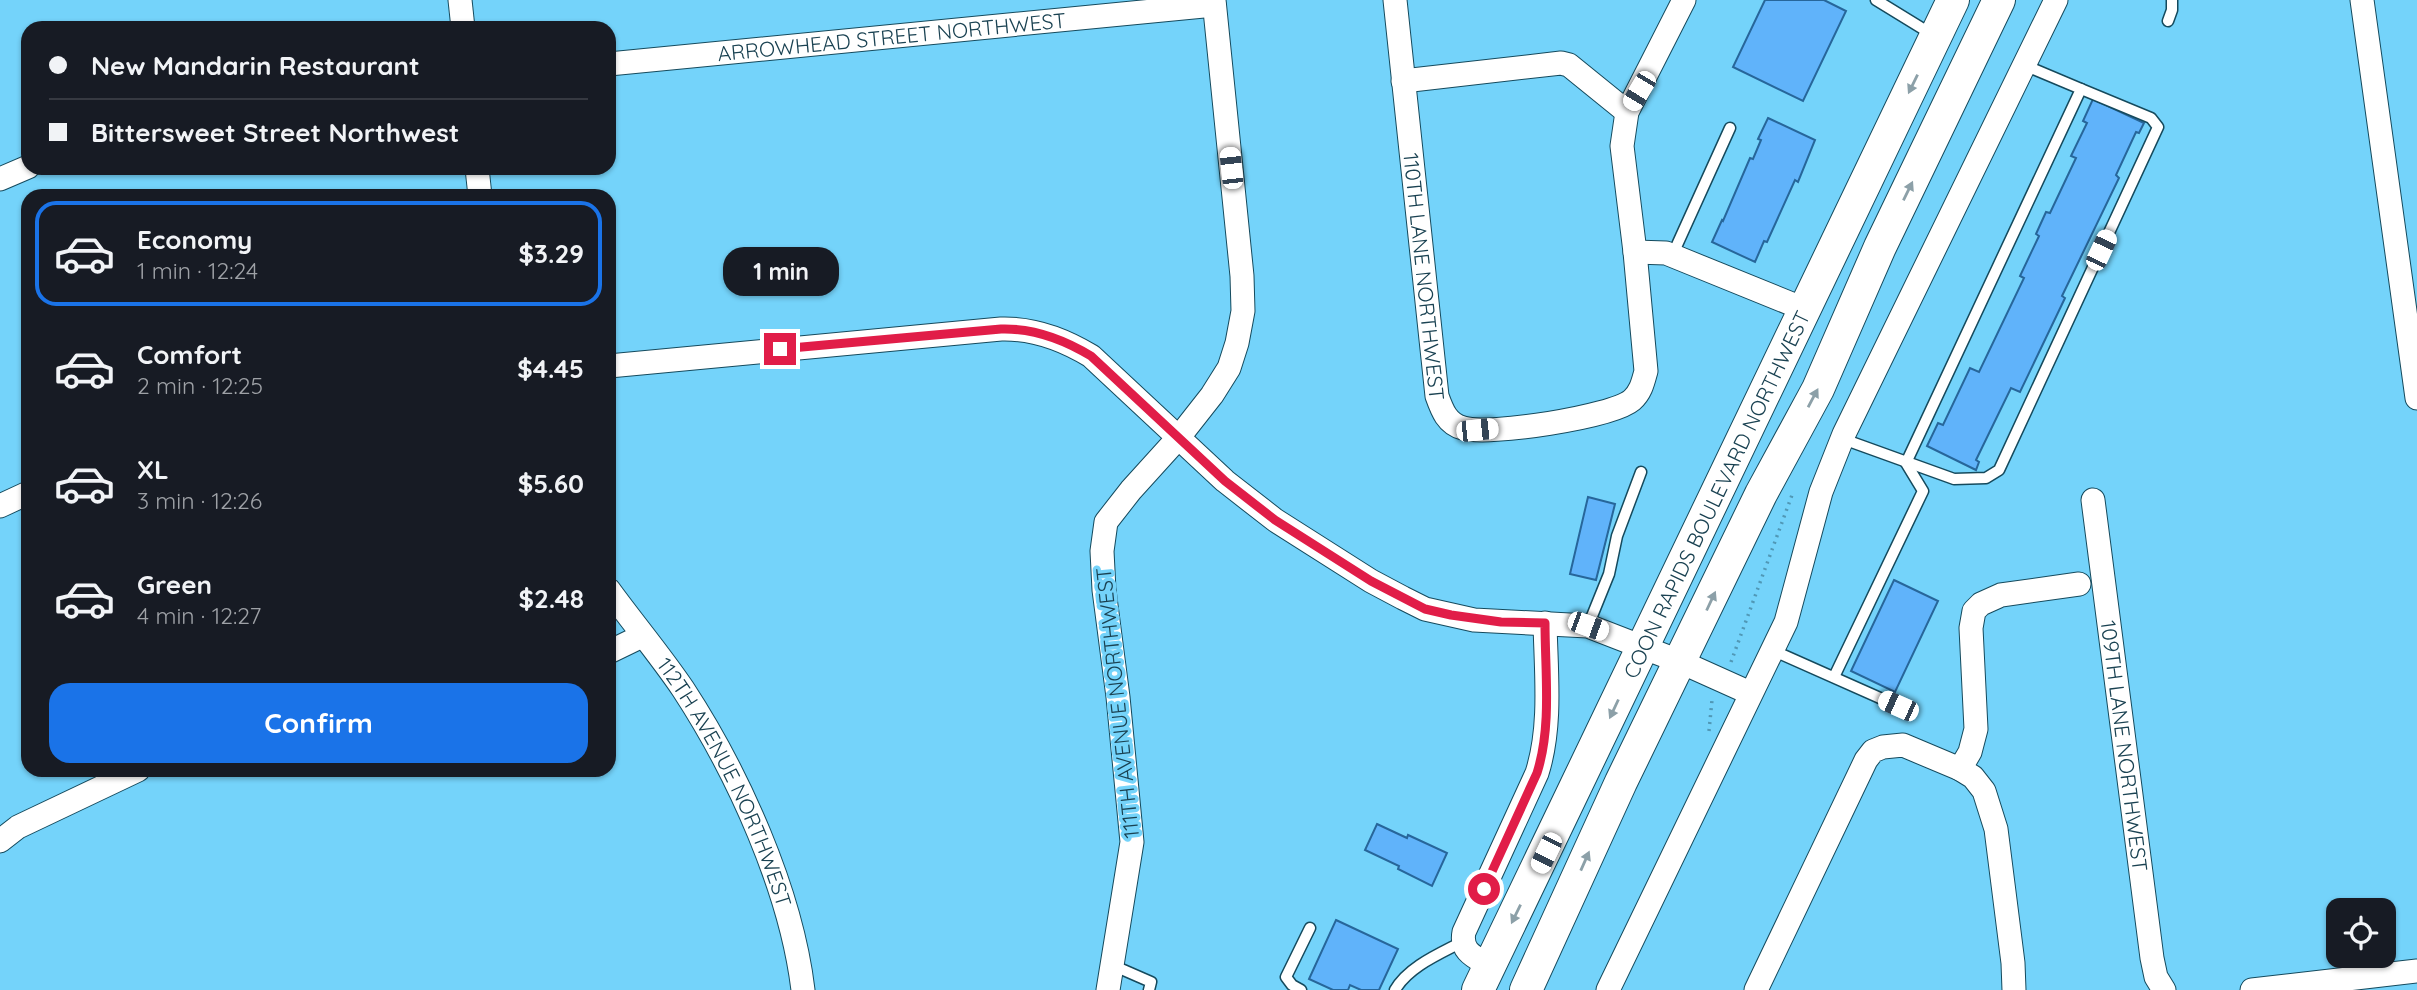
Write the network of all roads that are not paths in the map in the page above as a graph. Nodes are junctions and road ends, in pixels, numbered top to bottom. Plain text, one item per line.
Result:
1 (460, 0) edge
2 (1395, 0) edge
3 (1684, 0) edge
4 (1876, 0) edge
5 (1953, 0) edge
6 (1999, 0) edge
7 (2056, 0) edge
8 (2172, 0) edge
9 (2362, 0) edge
10 (1214, 3) edge
11 (462, 21) edge
12 (2168, 21) dead end
13 (1936, 36) junction
14 (616, 63) edge
15 (2024, 65) junction
16 (1403, 81) junction
17 (2081, 89) junction
18 (1627, 112) junction
19 (1730, 128) dead end
20 (21, 170) edge
21 (0, 179) edge
22 (1635, 252) junction
23 (1672, 256) junction
24 (1804, 309) junction
25 (616, 365) edge
26 (2417, 398) edge
27 (1179, 437) junction
28 (1843, 439) junction
29 (1906, 463) junction
30 (1641, 472) dead end
31 (21, 496) edge
32 (2093, 500) dead end
33 (0, 506) edge
34 (2078, 584) dead end
35 (616, 600) edge
36 (1545, 623) junction
37 (1588, 626) junction
38 (642, 636) junction
39 (1643, 647) junction
40 (616, 649) edge
41 (1772, 650) junction
42 (1681, 662) junction
43 (1834, 677) junction
44 (1750, 693) junction
45 (1898, 706) dead end
46 (1959, 769) junction
47 (123, 777) edge
48 (0, 841) edge
49 (1310, 928) dead end
50 (1462, 942) junction
51 (1112, 965) junction
52 (2417, 971) edge
53 (1484, 978) edge
54 (803, 990) edge
55 (1108, 990) edge
56 (1149, 990) edge
57 (1301, 990) edge
58 (1395, 990) edge
59 (1526, 990) edge
60 (1608, 990) edge
61 (1756, 990) edge
62 (2014, 990) edge
63 (2164, 990) edge
64 (2252, 990) edge

1 - 11 street
2 - 16 street, 110TH LANE NORTHWEST
3 - 18 street, 110TH LANE NORTHWEST
4 - 13 lane
5 - 13 main road, COON RAPIDS BOULEVARD NORTHWEST
42 -> 6 main road, COON RAPIDS BOULEVARD NORTHWEST
7 - 15 street
8 - 12 lane
9 - 26 street
10 - 14 street, ARROWHEAD STREET NORTHWEST
10 - 27 street, 111TH AVENUE NORTHWEST
13 -> 24 main road, COON RAPIDS BOULEVARD NORTHWEST
15 - 17 lane
15 - 28 street
16 - 18 street
16 - 22 street, 110TH LANE NORTHWEST
17 - 29 lane
17 - 29 lane
18 - 22 street, 110TH LANE NORTHWEST
19 - 23 lane
20 - 21 street
22 - 23 street
23 - 24 street
24 - 39 main road, COON RAPIDS BOULEVARD NORTHWEST
25 - 27 street
27 - 36 street
27 - 51 street, 111TH AVENUE NORTHWEST
28 - 29 lane
28 - 41 street
29 - 43 lane
30 - 37 lane
31 - 33 street
32 - 63 street, 109TH LANE NORTHWEST
34 - 46 street
35 - 38 street, 112TH AVENUE NORTHWEST
36 - 37 street
36 - 50 street
37 - 39 street
38 - 40 street
38 - 54 street, 112TH AVENUE NORTHWEST
39 - 42 street
39 -> 53 main road, COON RAPIDS BOULEVARD NORTHWEST
41 - 43 lane
41 - 44 street
42 - 44 street
59 -> 42 main road, COON RAPIDS BOULEVARD NORTHWEST
43 - 45 lane
44 - 60 street
46 - 61 street
46 - 62 street
47 - 48 street
49 - 57 lane
50 - 53 street
50 - 58 lane
51 - 55 street, 111TH AVENUE NORTHWEST
51 - 56 lane
52 - 64 street

